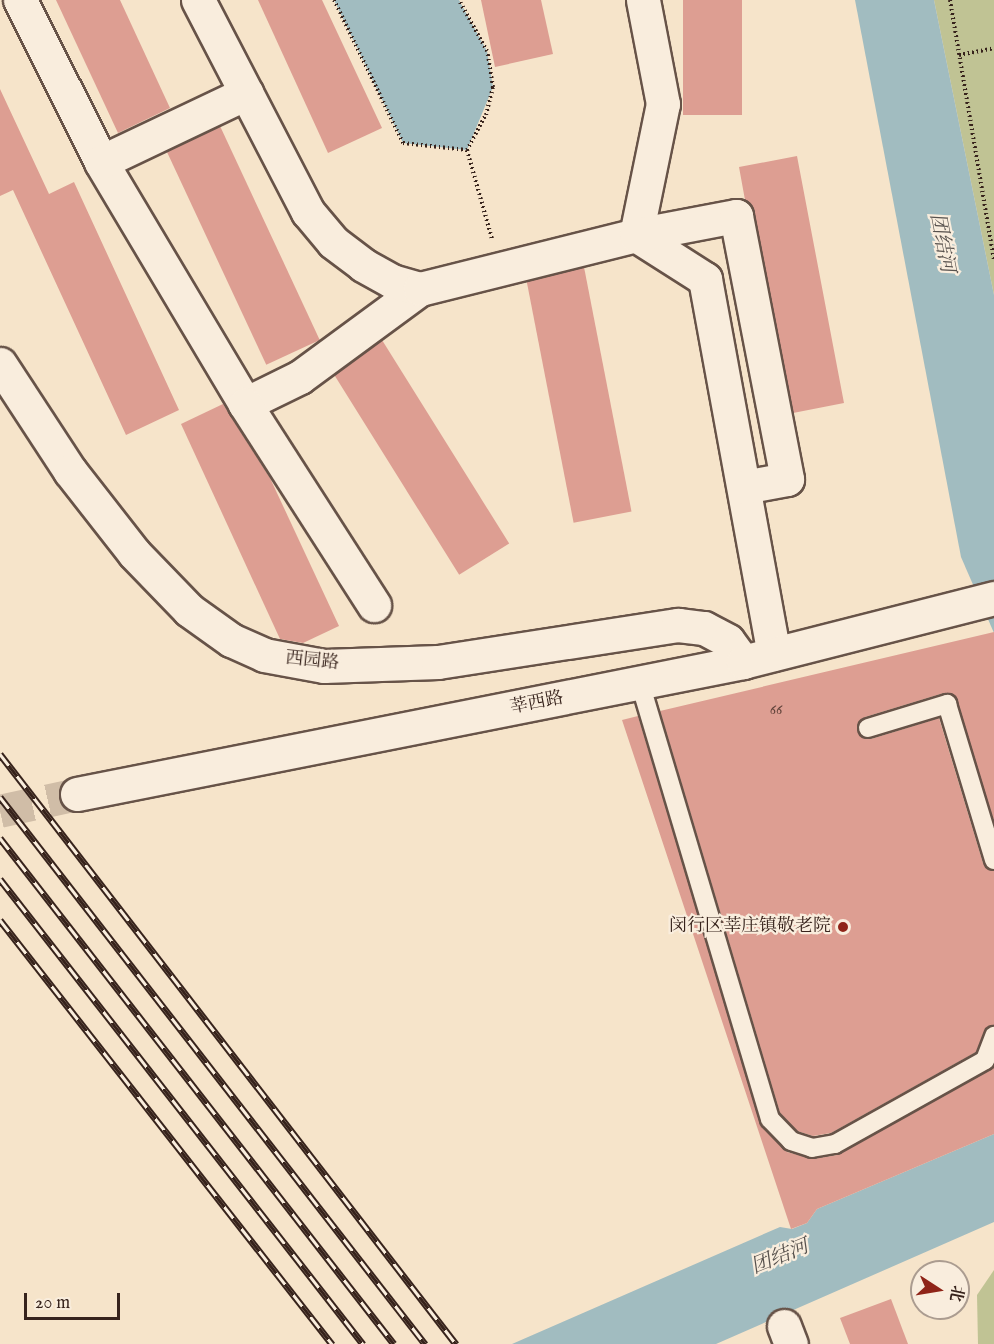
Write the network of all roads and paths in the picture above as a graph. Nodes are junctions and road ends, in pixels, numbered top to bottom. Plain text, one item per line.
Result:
1 (20, 0) edge
2 (198, 0) edge
3 (334, 0) edge
4 (459, 0) edge
5 (643, 0) edge
6 (950, 0) edge
7 (994, 48) edge
8 (960, 55) junction
9 (246, 93) junction
10 (467, 150) junction
11 (101, 162) junction
12 (994, 218) edge
13 (987, 220) junction
14 (636, 235) junction
15 (994, 261) edge
16 (500, 269) junction
17 (420, 289) junction
18 (0, 364) edge
19 (245, 404) junction
20 (744, 487) junction
21 (994, 598) edge
22 (374, 605) dead end
23 (759, 658) junction
24 (640, 683) junction
25 (868, 728) dead end
26 (78, 794) tunnel mouth
27 (994, 860) edge
28 (994, 1036) edge

1 - 11 street
2 - 9 street
3 - 10 path
4 - 10 path
5 - 14 street
6 - 8 path
7 - 8 path
8 - 13 path
9 - 11 street
9 - 17 street
10 - 16 path
11 - 19 street
12 - 13 path
13 - 15 path
14 - 16 street
14 - 20 street
14 - 20 street
16 - 17 street
17 - 19 street
18 - 23 street, 西园路
19 - 22 street
20 - 23 street
21 - 23 street, 莘西路
23 - 24 street, 莘西路
24 - 26 street, 莘西路
24 - 28 lane
25 - 27 lane

